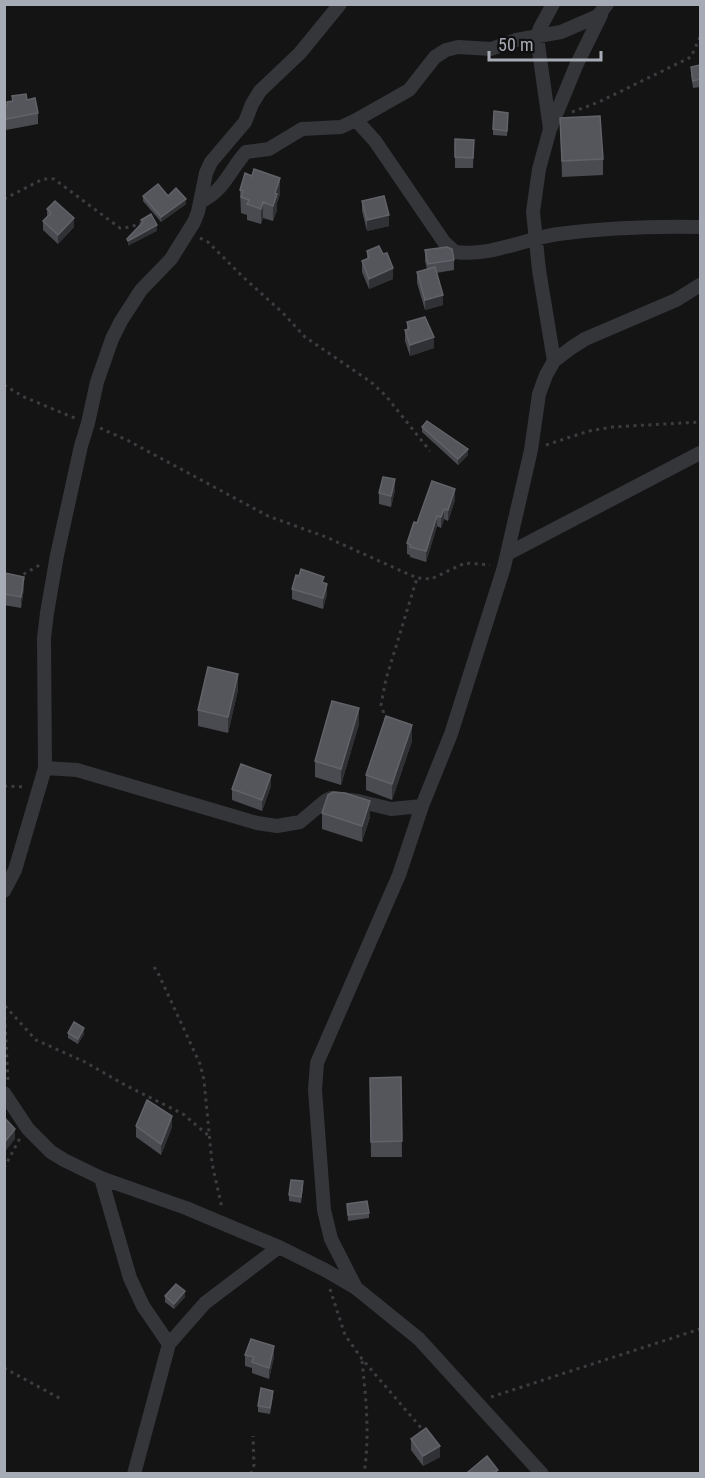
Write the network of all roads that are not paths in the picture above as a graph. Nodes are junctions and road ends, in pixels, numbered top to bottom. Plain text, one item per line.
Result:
1 (340, 4) edge
2 (554, 4) edge
3 (605, 9) edge
4 (537, 37) junction
5 (356, 120) junction
6 (553, 123) junction
7 (200, 202) junction
8 (700, 227) edge
9 (535, 238) junction
10 (700, 285) edge
11 (554, 362) junction
12 (700, 453) edge
13 (506, 561) junction
14 (45, 768) junction
15 (422, 806) junction
16 (4, 891) edge
17 (6, 1095) edge
18 (101, 1178) junction
19 (279, 1247) junction
20 (356, 1288) junction
21 (170, 1344) junction
22 (134, 1473) edge
23 (542, 1473) edge

1 - 7 street
2 - 4 street
3 - 4 street
3 - 6 street
4 - 5 street
4 - 6 street
5 - 7 street
5 - 9 street
6 - 9 street
7 - 14 street
8 - 9 street
9 - 11 street
10 - 11 street
11 - 13 street
12 - 13 street
13 - 15 street
14 - 15 street
14 - 16 street
15 - 20 street
17 - 18 street
18 - 19 street
18 - 21 street
19 - 20 street
19 - 21 street
20 - 23 street
21 - 22 street

